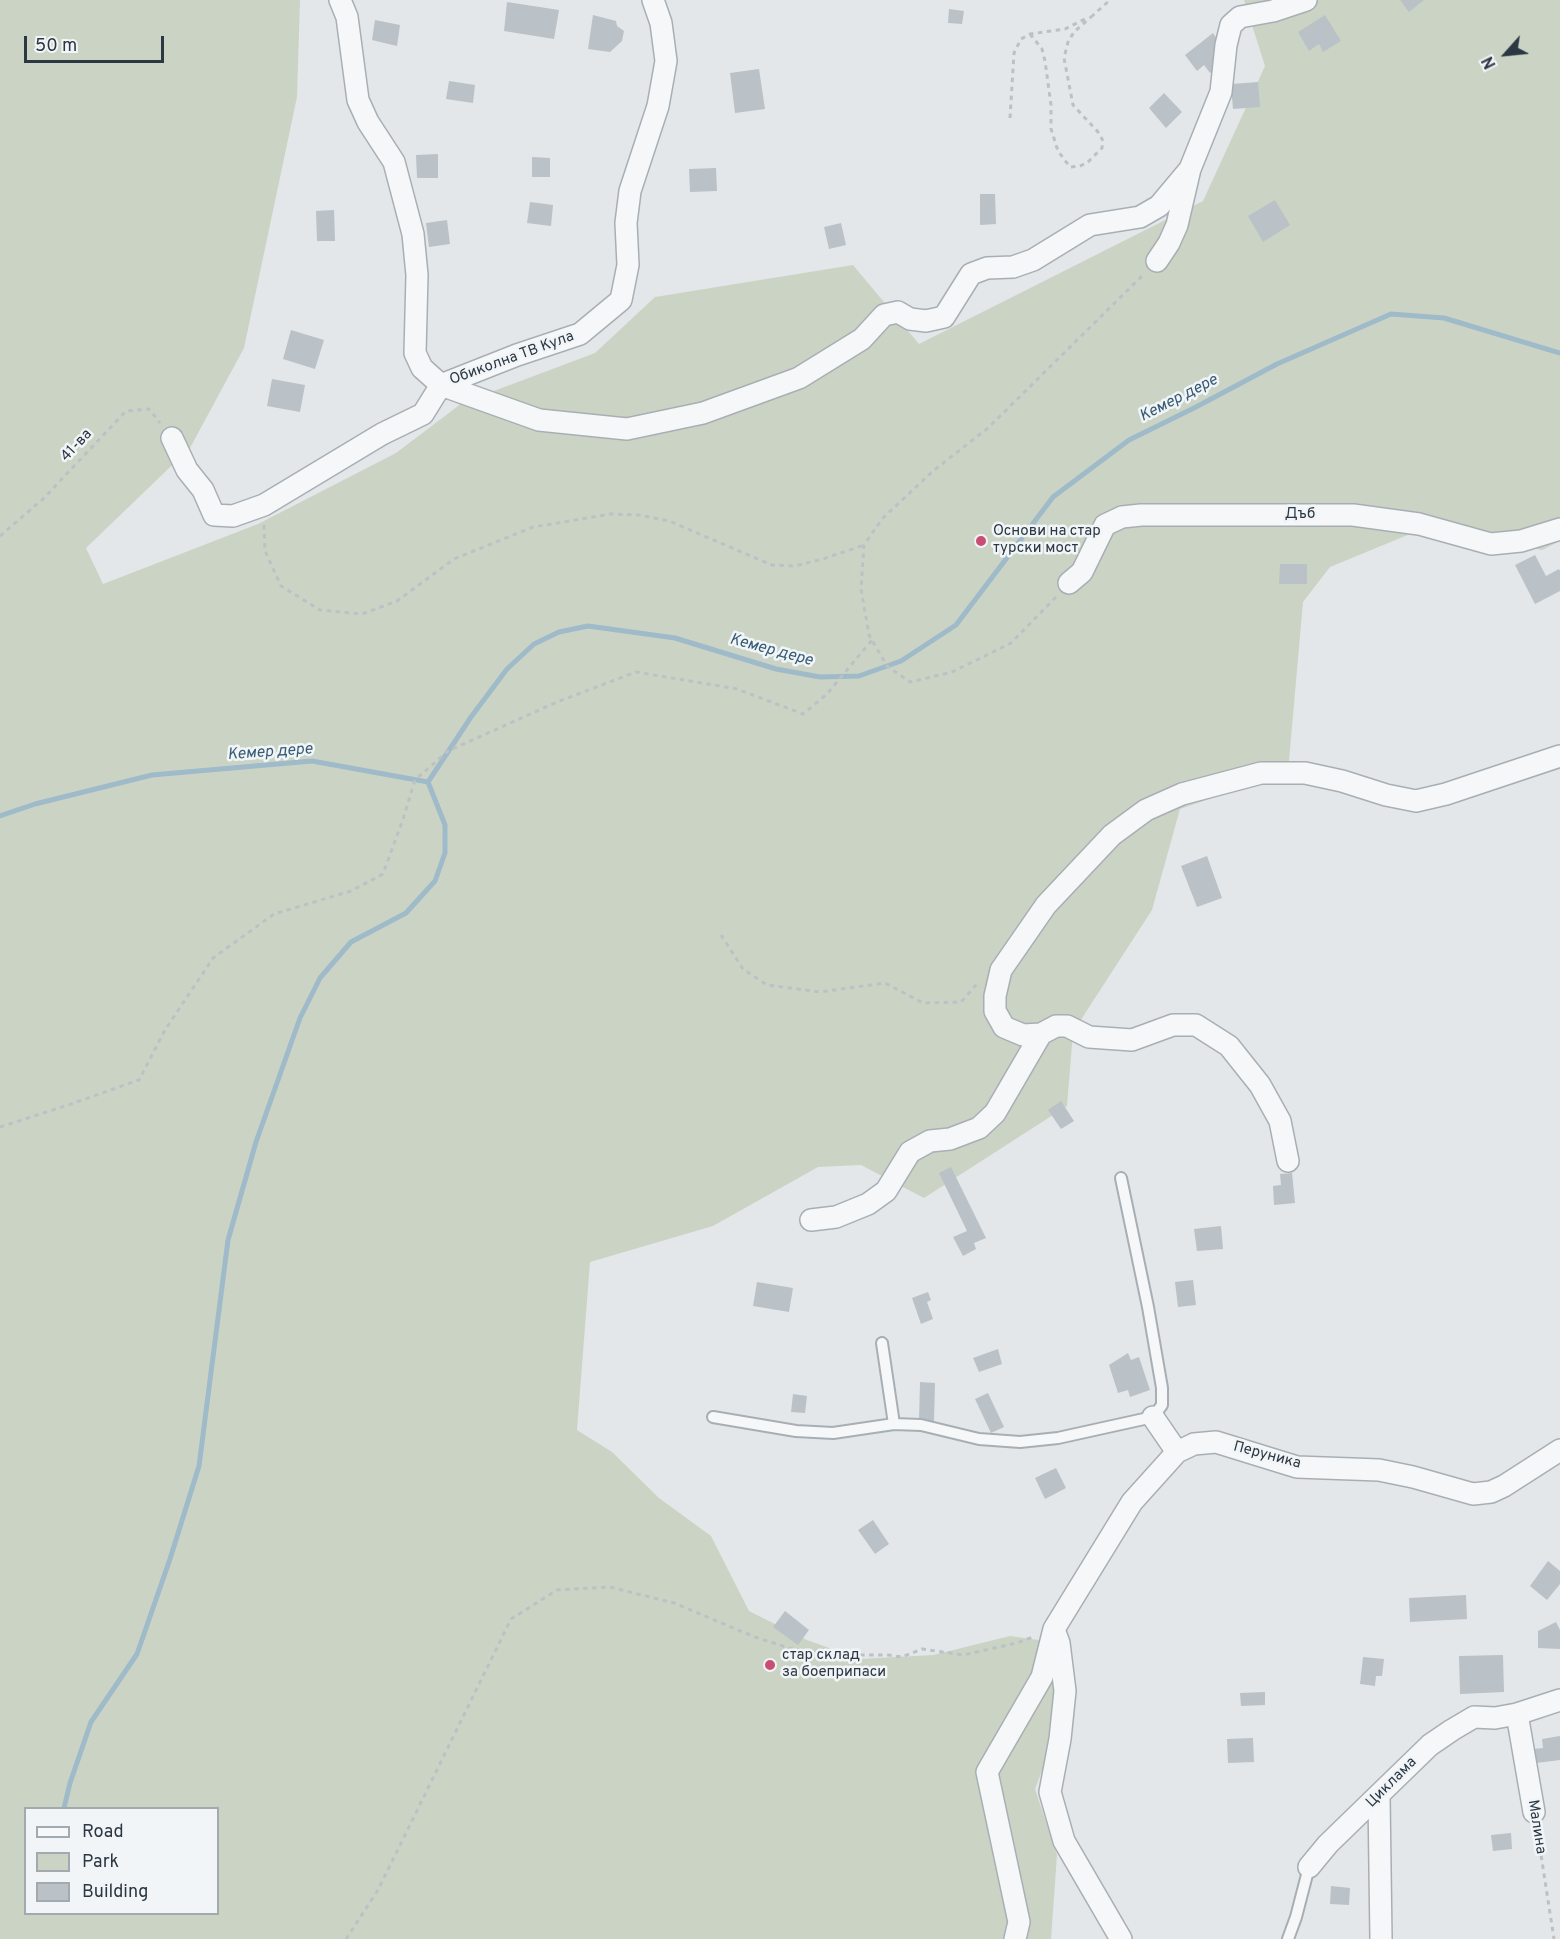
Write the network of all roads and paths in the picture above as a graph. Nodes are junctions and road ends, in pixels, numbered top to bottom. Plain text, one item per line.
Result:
1 (340, 0) edge
2 (653, 0) edge
3 (1110, 0) edge
4 (1306, 0) edge
5 (1091, 17) junction
6 (1030, 34) junction
7 (1010, 118) dead end
8 (1190, 169) junction
9 (1158, 261) joint
10 (441, 385) junction
11 (172, 438) joint
12 (264, 505) junction
13 (1560, 529) edge
14 (0, 536) edge
15 (864, 545) junction
16 (1069, 583) joint
17 (872, 640) junction
18 (1560, 756) edge
19 (721, 935) dead end
20 (981, 977) dead end
21 (1041, 1034) junction
22 (0, 1127) edge
23 (1288, 1161) dead end
24 (1121, 1178) dead end
25 (811, 1220) dead end
26 (882, 1343) dead end
27 (713, 1417) dead end
28 (1154, 1417) junction
29 (894, 1424) junction
30 (1560, 1450) edge
31 (1177, 1452) junction
32 (1054, 1629) junction
33 (1560, 1700) edge
34 (1517, 1714) junction
35 (1379, 1797) junction
36 (1534, 1812) joint
37 (1310, 1867) joint
38 (346, 1939) edge
39 (1015, 1939) edge
40 (1121, 1939) edge
41 (1288, 1939) edge
42 (1381, 1939) edge
43 (1554, 1939) edge

1 - 10 street
2 - 10 street, Обиколна ТВ Кула
3 - 5 path
4 - 8 street
5 - 6 path
5 - 6 path
6 - 7 path
8 - 9 street
8 - 10 street
9 - 15 path
10 - 12 street, Обиколна ТВ Кула
11 - 12 street, Обиколна ТВ Кула
11 - 14 path, 41-ва
12 - 15 path
13 - 16 street, Дъб
15 - 17 path
16 - 17 path
17 - 22 path
18 - 21 street
19 - 20 path
21 - 23 street
21 - 25 street
24 - 28 lane
26 - 29 lane
27 - 29 lane
28 - 29 lane
28 - 31 street
30 - 31 street, Перуника
31 - 32 street
32 - 38 path
32 - 39 street
32 - 40 street
33 - 34 street, Циклама
34 - 35 street, Циклама
34 - 36 street, Малина
35 - 37 street, Циклама
35 - 42 street
36 - 43 path, Малина
37 - 41 lane, Циклама

